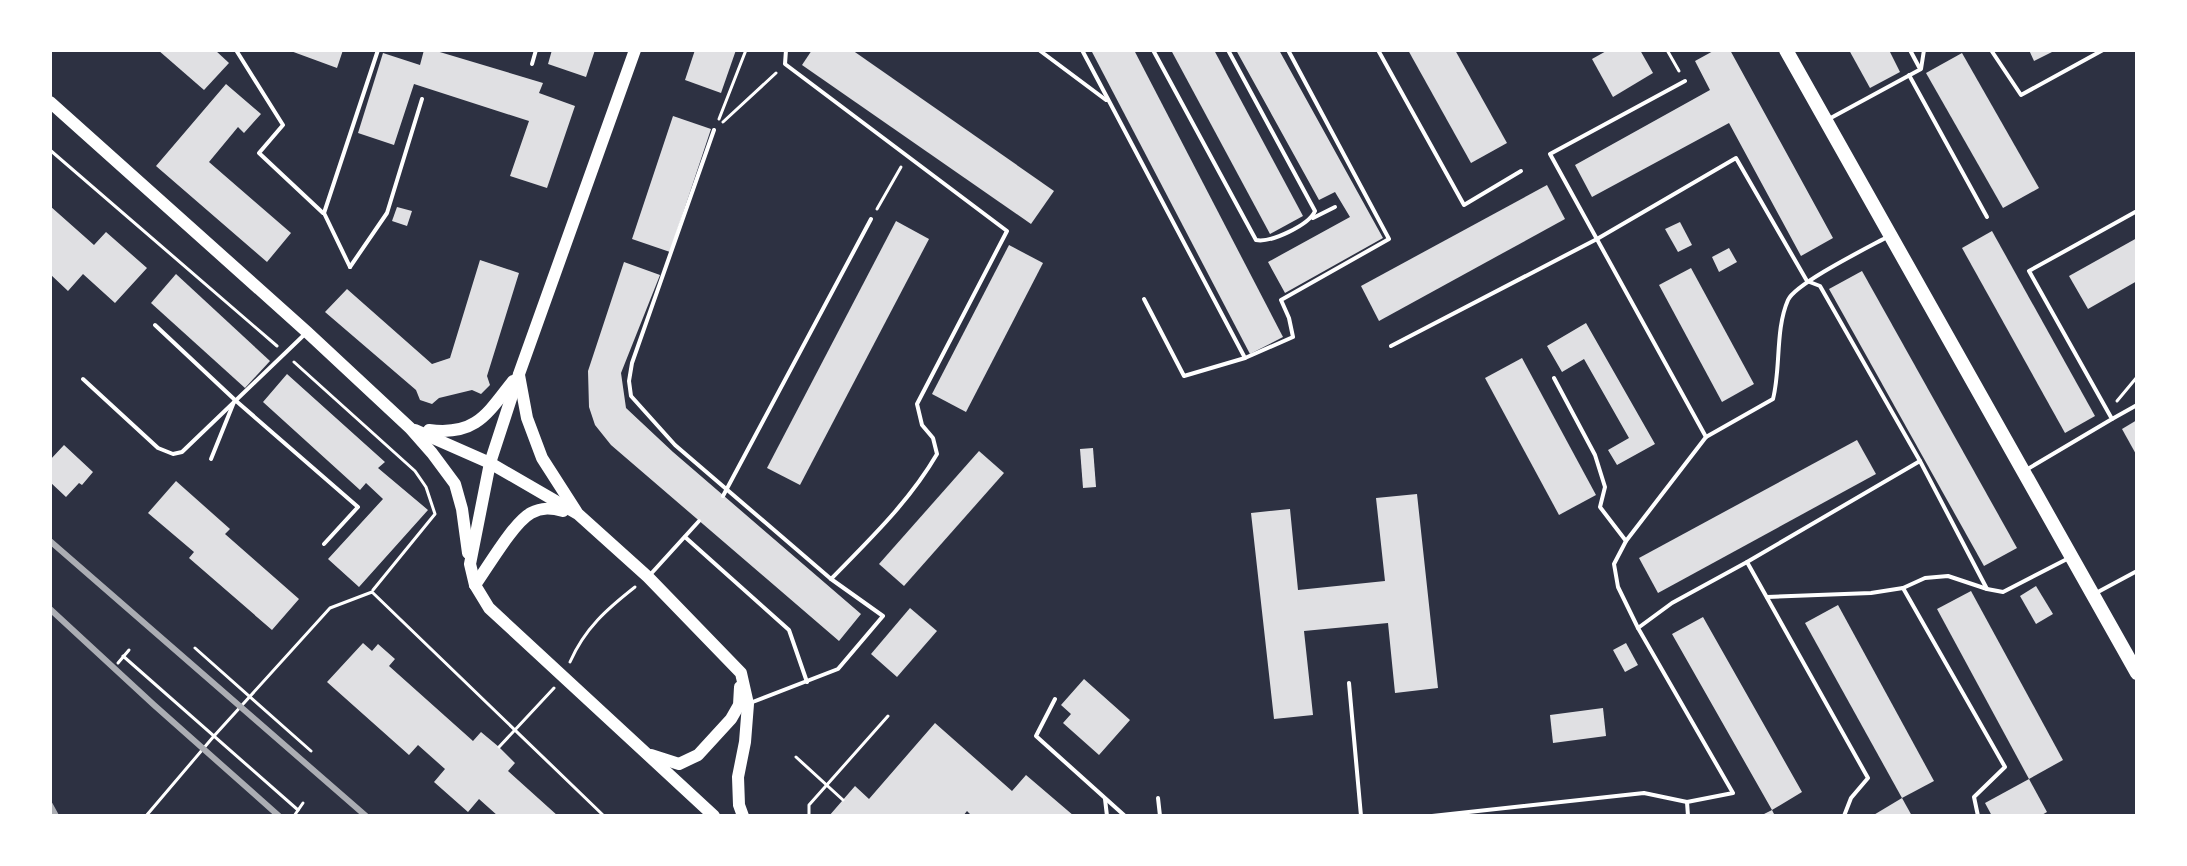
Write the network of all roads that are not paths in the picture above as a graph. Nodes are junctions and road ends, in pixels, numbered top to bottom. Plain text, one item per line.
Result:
1 (236, 50) edge
2 (378, 50) edge
3 (536, 50) edge
4 (635, 50) edge
5 (786, 50) edge
6 (1039, 50) edge
7 (1082, 50) edge
8 (1153, 50) edge
9 (1228, 50) edge
10 (1288, 50) edge
11 (1378, 50) edge
12 (1786, 50) edge
13 (1910, 50) edge
14 (1924, 50) edge
15 (1991, 50) edge
16 (2103, 50) edge
17 (532, 64) dead end
18 (1921, 69) junction
19 (1909, 75) junction
20 (1685, 81) road end
21 (422, 99) dead end
22 (50, 102) edge
23 (1108, 102) junction
24 (1826, 121) junction
25 (714, 130) road end
26 (1521, 171) dead end
27 (1335, 207) dead end
28 (2137, 211) edge
29 (324, 213) junction
30 (1987, 217) dead end
31 (871, 219) road end
32 (1311, 220) junction
33 (1891, 234) junction
34 (1597, 239) junction
35 (1807, 281) junction
36 (1144, 299) dead end
37 (155, 325) dead end
38 (307, 332) junction
39 (1391, 346) dead end
40 (1245, 358) junction
41 (519, 374) junction
42 (1554, 378) dead end
43 (83, 379) dead end
44 (235, 400) junction
45 (2137, 405) edge
46 (2112, 419) junction
47 (410, 428) junction
48 (1706, 437) junction
49 (211, 459) dead end
50 (1920, 461) junction
51 (490, 463) junction
52 (2024, 471) junction
53 (727, 489) junction
54 (723, 496) dead end
55 (578, 514) junction
56 (699, 521) dead end
57 (685, 537) junction
58 (1626, 541) junction
59 (324, 544) dead end
60 (2072, 556) junction
61 (1747, 562) junction
62 (470, 564) junction
63 (2137, 571) edge
64 (648, 577) junction
65 (831, 579) junction
66 (475, 585) junction
67 (1903, 588) junction
68 (1987, 589) junction
69 (2094, 594) junction
70 (1767, 597) junction
71 (1638, 628) junction
72 (741, 673) junction
73 (2137, 673) edge
74 (807, 682) junction
75 (1349, 683) dead end
76 (1055, 699) dead end
77 (748, 704) junction
78 (648, 754) junction
79 (1105, 798) junction
80 (1158, 798) dead end
81 (1687, 802) junction
82 (714, 816) edge
83 (743, 816) edge
84 (1107, 816) edge
85 (1125, 816) edge
86 (1160, 816) edge
87 (1361, 816) edge
88 (1432, 816) edge
89 (1688, 816) edge
90 (1844, 816) edge
91 (1978, 816) edge

1 - 29 lane
2 - 29 lane
3 - 17 lane
4 - 41 main road
5 - 65 lane
6 - 23 lane
7 - 23 lane
8 - 32 lane
9 - 32 lane
10 - 40 lane
11 - 26 lane
12 - 24 main road
13 - 18 lane
14 - 18 lane
15 - 16 lane
18 - 19 lane
19 - 24 lane
19 - 30 lane
20 - 34 lane
21 - 29 lane
22 - 38 main road
23 - 40 lane
24 - 33 main road
25 - 53 lane
27 - 32 lane
28 - 46 lane
31 - 53 lane
33 - 35 lane
33 - 52 main road
34 - 35 lane
34 - 39 lane
34 - 48 lane
35 - 48 lane
35 - 50 lane
36 - 40 lane
37 - 44 lane
38 - 44 lane
38 - 47 main road
41 - 47 main road
41 - 51 main road
41 - 55 main road
42 - 58 lane
43 - 44 lane
44 - 49 lane
44 - 59 lane
45 - 46 lane
46 - 52 lane
47 - 51 main road
47 - 62 main road
48 - 58 lane
50 - 61 lane
50 - 68 lane
51 - 55 main road
51 - 62 main road
52 - 60 main road
53 - 54 lane
53 - 65 lane
55 - 64 main road
55 - 66 main road
56 - 57 lane
57 - 64 lane
57 - 74 lane
58 - 71 lane
60 - 68 lane
60 - 69 main road
61 - 70 lane
61 - 71 lane
62 - 66 main road
63 - 69 lane
64 - 72 main road
65 - 74 lane
66 - 78 main road
67 - 68 lane
67 - 70 lane
67 - 91 lane
69 - 73 main road
70 - 90 lane
71 - 81 lane
72 - 77 main road
72 - 78 main road
74 - 77 lane
75 - 87 lane
76 - 79 lane
77 - 83 main road
78 - 82 main road
79 - 84 lane
79 - 85 lane
80 - 86 lane
81 - 88 lane
81 - 89 lane

